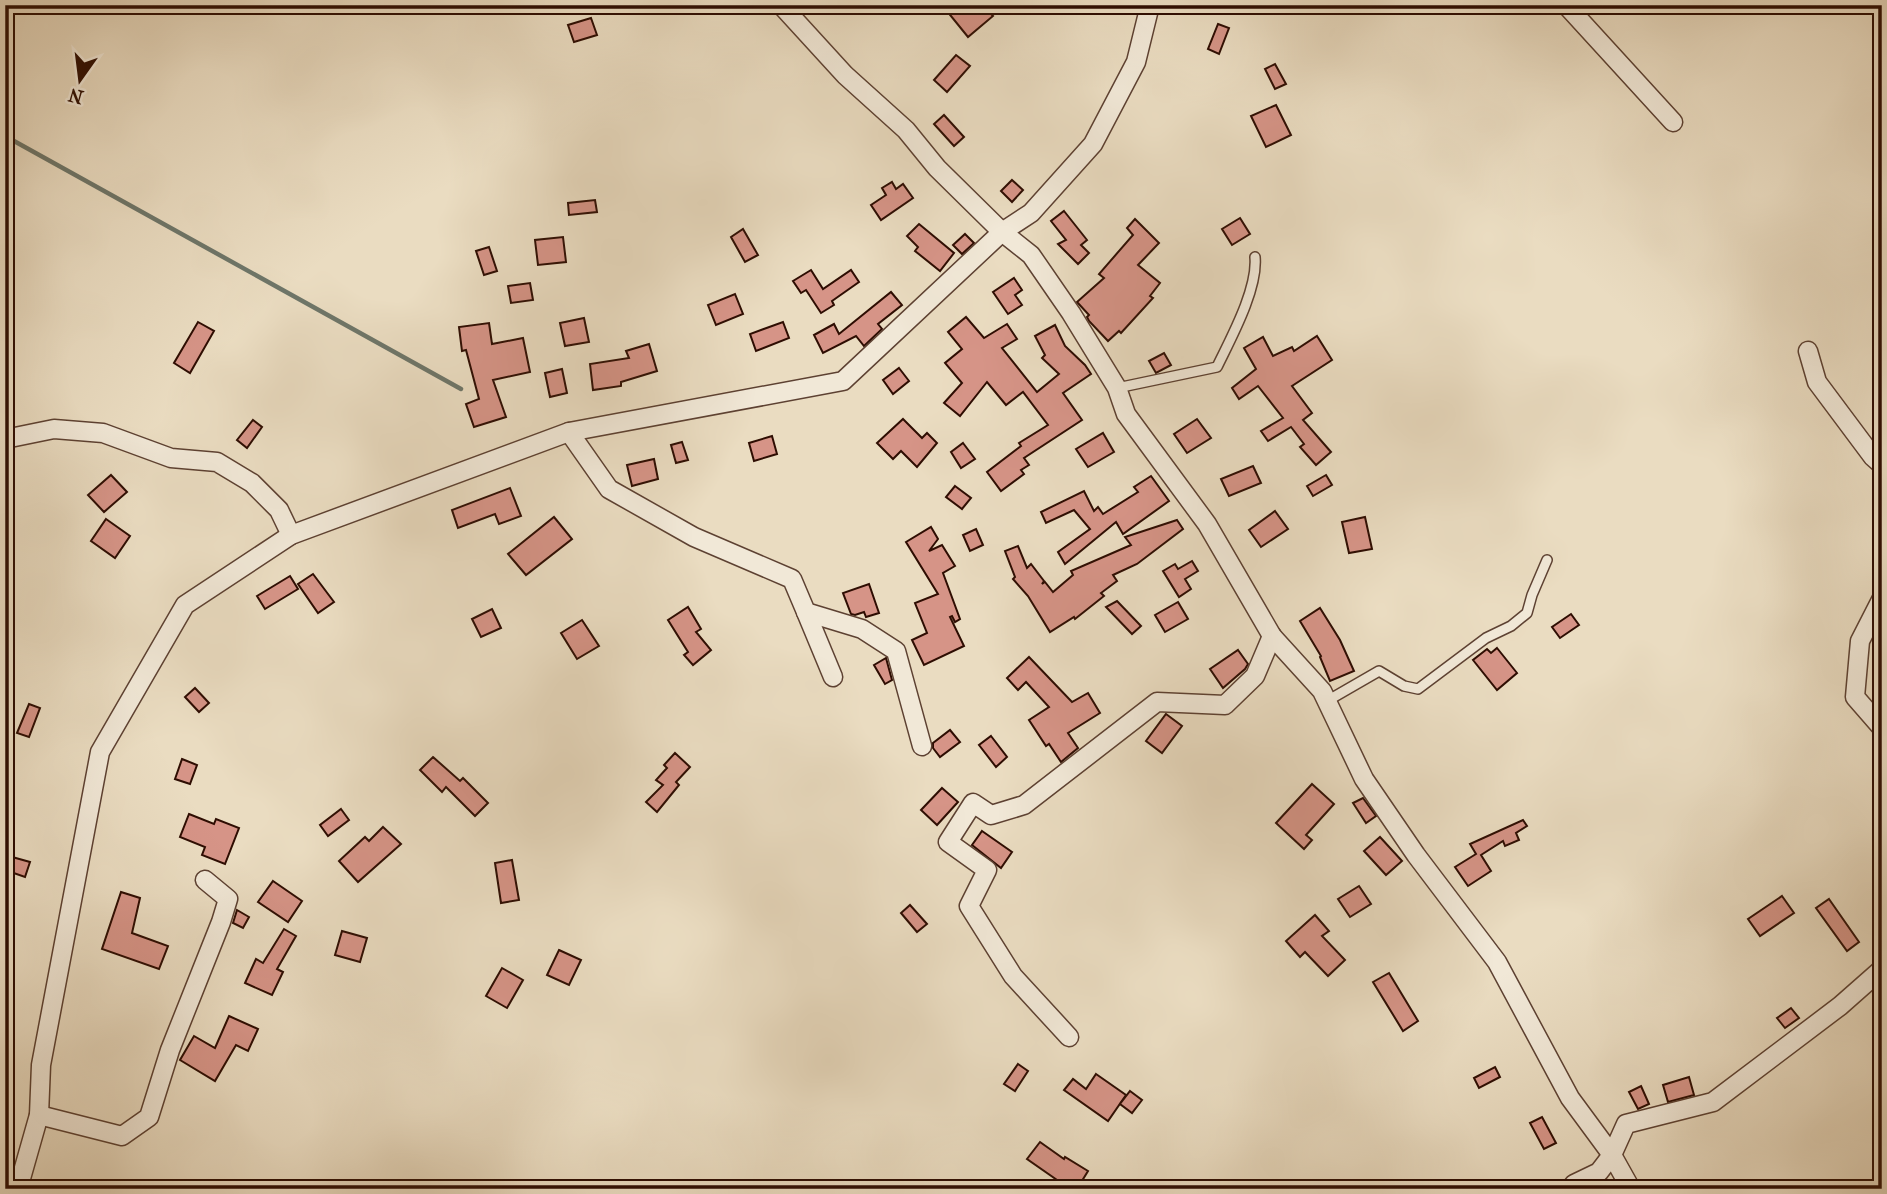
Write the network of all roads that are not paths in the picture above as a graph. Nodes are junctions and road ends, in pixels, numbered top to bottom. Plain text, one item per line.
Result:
1 (781, 5) edge
2 (1150, 5) edge
3 (1566, 5) edge
4 (1673, 122) dead end
5 (1002, 232) junction
6 (1255, 257) dead end
7 (1808, 351) dead end
8 (1117, 388) junction
9 (569, 432) junction
10 (5, 439) edge
11 (1882, 465) edge
12 (291, 535) junction
13 (1547, 560) dead end
14 (1882, 598) edge
15 (806, 612) junction
16 (1272, 636) junction
17 (833, 677) dead end
18 (1327, 701) junction
19 (1882, 728) edge
20 (922, 746) dead end
21 (205, 880) dead end
22 (1882, 969) edge
23 (1069, 1037) dead end
24 (39, 1115) junction
25 (1612, 1155) junction
26 (18, 1189) edge
27 (1572, 1189) edge
28 (1631, 1189) edge

1 - 5 street
2 - 5 street
3 - 4 street
5 - 8 street
5 - 9 street
6 - 8 lane
7 - 11 street
8 - 16 street
9 - 12 street
9 - 15 street
10 - 12 street
12 - 24 street
13 - 18 lane
14 - 19 street
15 - 17 street
15 - 20 street
16 - 18 street
16 - 23 street
18 - 25 street
21 - 24 street
22 - 25 street
24 - 26 street
25 - 27 street
25 - 28 street

